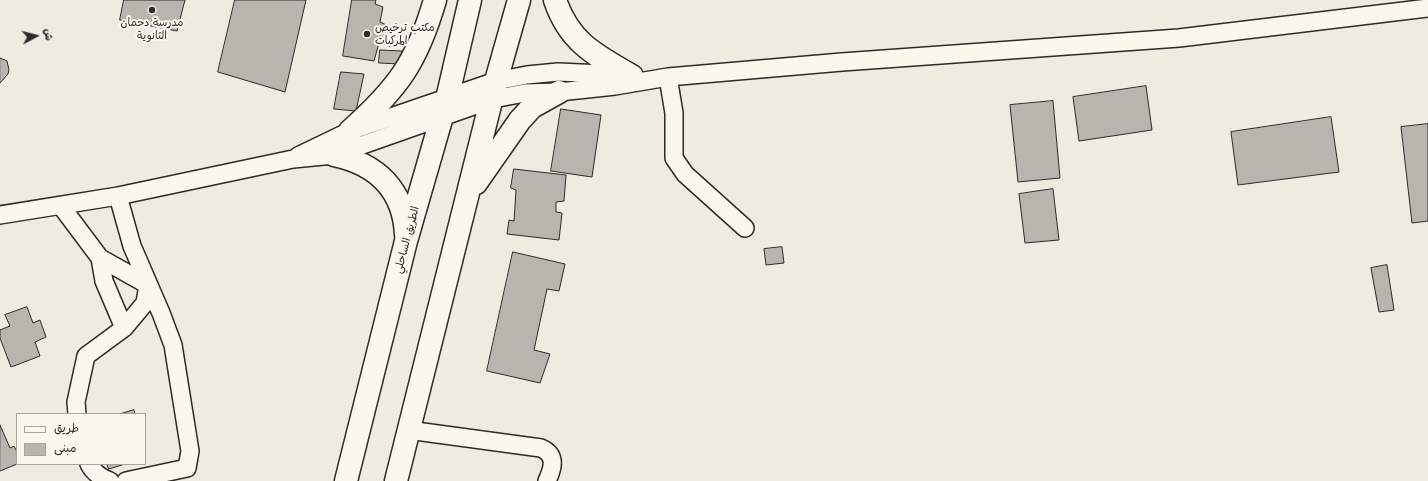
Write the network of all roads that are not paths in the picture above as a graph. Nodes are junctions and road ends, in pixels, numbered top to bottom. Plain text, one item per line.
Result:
1 (434, 0) edge
2 (470, 0) edge
3 (518, 0) edge
4 (554, 0) edge
5 (1428, 8) edge
6 (651, 77) junction
7 (494, 90) junction
8 (559, 92) junction
9 (443, 109) junction
10 (350, 131) junction
11 (334, 155) junction
12 (293, 159) junction
13 (469, 193) junction
14 (118, 196) junction
15 (61, 206) junction
16 (0, 215) edge
17 (745, 228) dead end
18 (406, 241) junction
19 (100, 258) junction
20 (148, 285) junction
21 (124, 328) junction
22 (77, 413) edge
23 (408, 430) junction
24 (90, 465) edge
25 (110, 481) edge
26 (126, 481) edge
27 (346, 481) edge
28 (396, 481) edge
29 (547, 481) edge

1 - 10 highway
2 - 9 highway, الطريق الساحلي
3 - 7 highway
4 - 6 highway
5 - 6 street
6 - 7 street
6 - 8 street
6 - 17 street
7 - 8 street
7 - 9 street
7 - 13 highway
8 - 13 highway
9 - 10 street
9 - 11 street
9 - 18 highway, الطريق الساحلي
10 - 12 street
11 - 12 street
11 - 18 highway
12 - 14 street
13 - 23 highway
14 - 15 street
14 - 20 street
15 - 16 street
15 - 19 street
18 - 27 highway, الطريق الساحلي
19 - 20 street
19 - 21 street
20 - 21 street
20 - 26 street
21 - 22 street
23 - 28 highway
23 - 29 street
24 - 25 street

